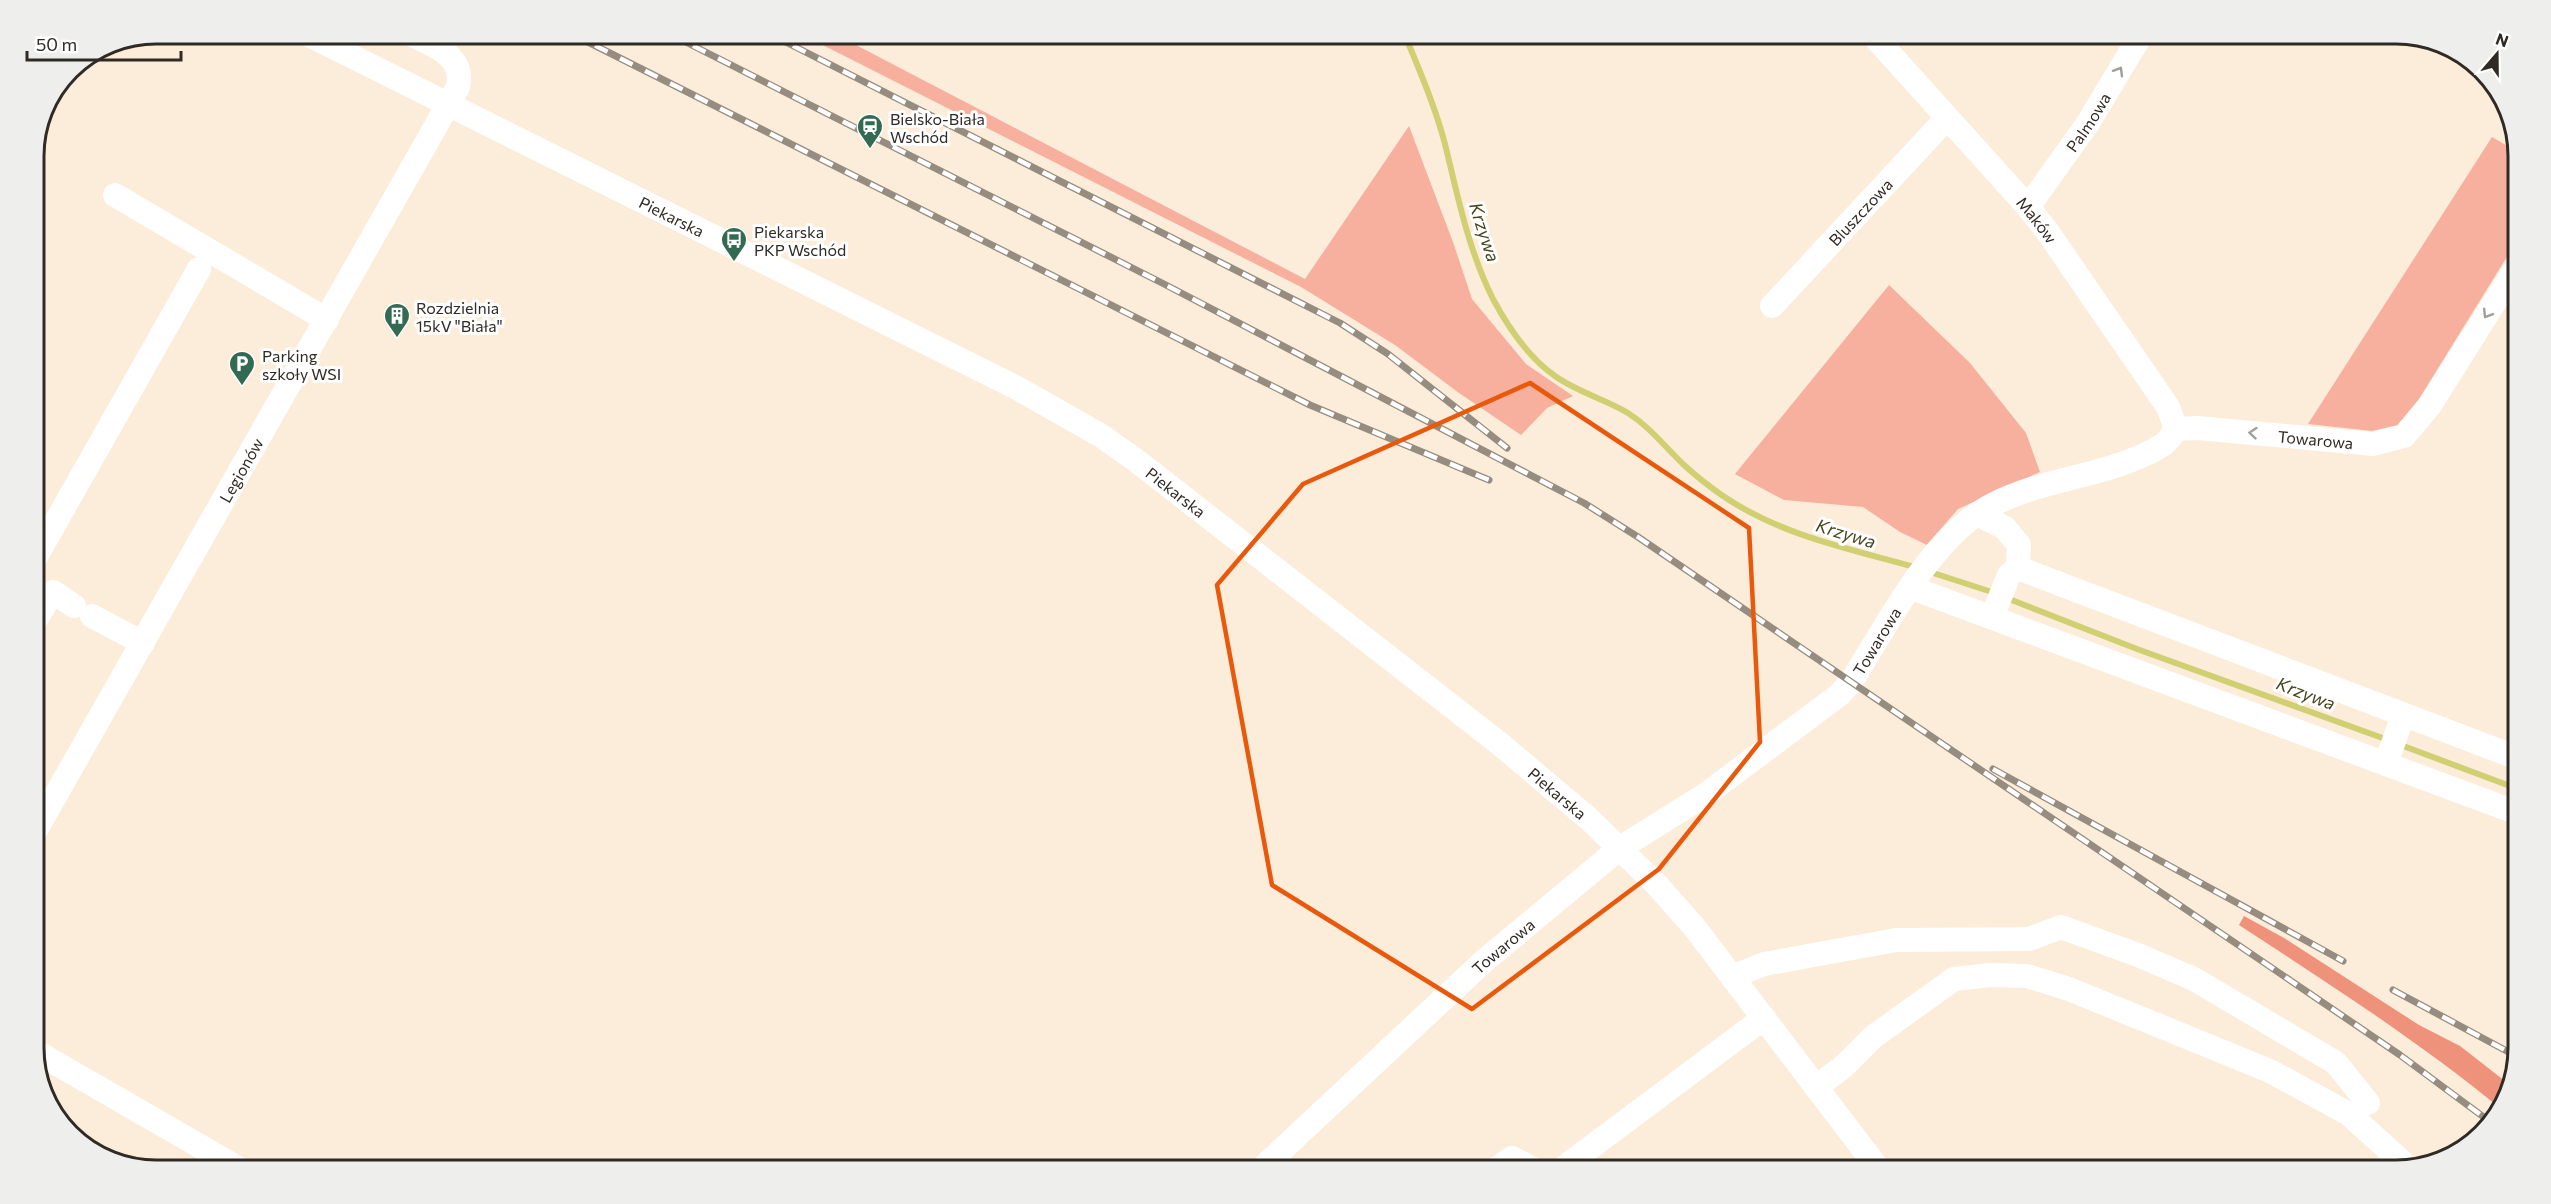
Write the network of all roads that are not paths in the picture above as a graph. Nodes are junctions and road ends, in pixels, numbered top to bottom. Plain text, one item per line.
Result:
1 (327, 44) edge
2 (430, 44) edge
3 (1881, 44) edge
4 (2135, 44) edge
5 (448, 106) junction
6 (1947, 118) junction
7 (115, 195) dead end
8 (2028, 207) junction
9 (199, 269) dead end
10 (2507, 282) edge
11 (1772, 306) dead end
12 (327, 320) junction
13 (2176, 429) junction
14 (1977, 514) junction
15 (44, 544) edge
16 (2014, 571) junction
17 (44, 580) edge
18 (1915, 584) junction
19 (52, 592) junction
20 (44, 605) edge
21 (1994, 612) junction
22 (143, 643) junction
23 (2395, 739) junction
24 (2508, 756) edge
25 (2508, 807) edge
26 (44, 816) edge
27 (1620, 848) junction
28 (1732, 977) junction
29 (1764, 1018) junction
30 (44, 1056) edge
31 (1816, 1087) junction
32 (2368, 1103) dead end
33 (224, 1160) edge
34 (1270, 1160) edge
35 (1574, 1160) edge
36 (1872, 1160) edge
37 (2400, 1160) edge

1 - 5 street, Piekarska
2 - 5 street, Legionów
3 - 6 street, Maków
8 -> 4 street, Palmowa
5 - 12 street, Legionów
5 - 27 street, Piekarska
6 - 8 street, Maków
6 - 11 street, Bluszczowa
7 - 12 street
8 - 13 street, Maków
9 - 15 street
10 -> 13 street, Towarowa
12 - 22 street, Legionów
13 - 14 street, Towarowa
14 - 16 street
14 - 18 street, Towarowa
16 - 21 street
16 - 23 street
17 - 19 street
18 - 21 street
18 - 27 street, Towarowa
19 - 20 street
19 - 22 street
21 - 23 street
22 - 26 street, Legionów
23 - 24 street
23 - 25 street
27 - 28 street, Piekarska
27 - 34 street, Towarowa
28 - 29 street, Piekarska
28 - 32 street
29 - 31 street, Piekarska
29 - 35 street
30 - 33 street
31 - 36 street, Piekarska
31 - 37 street

